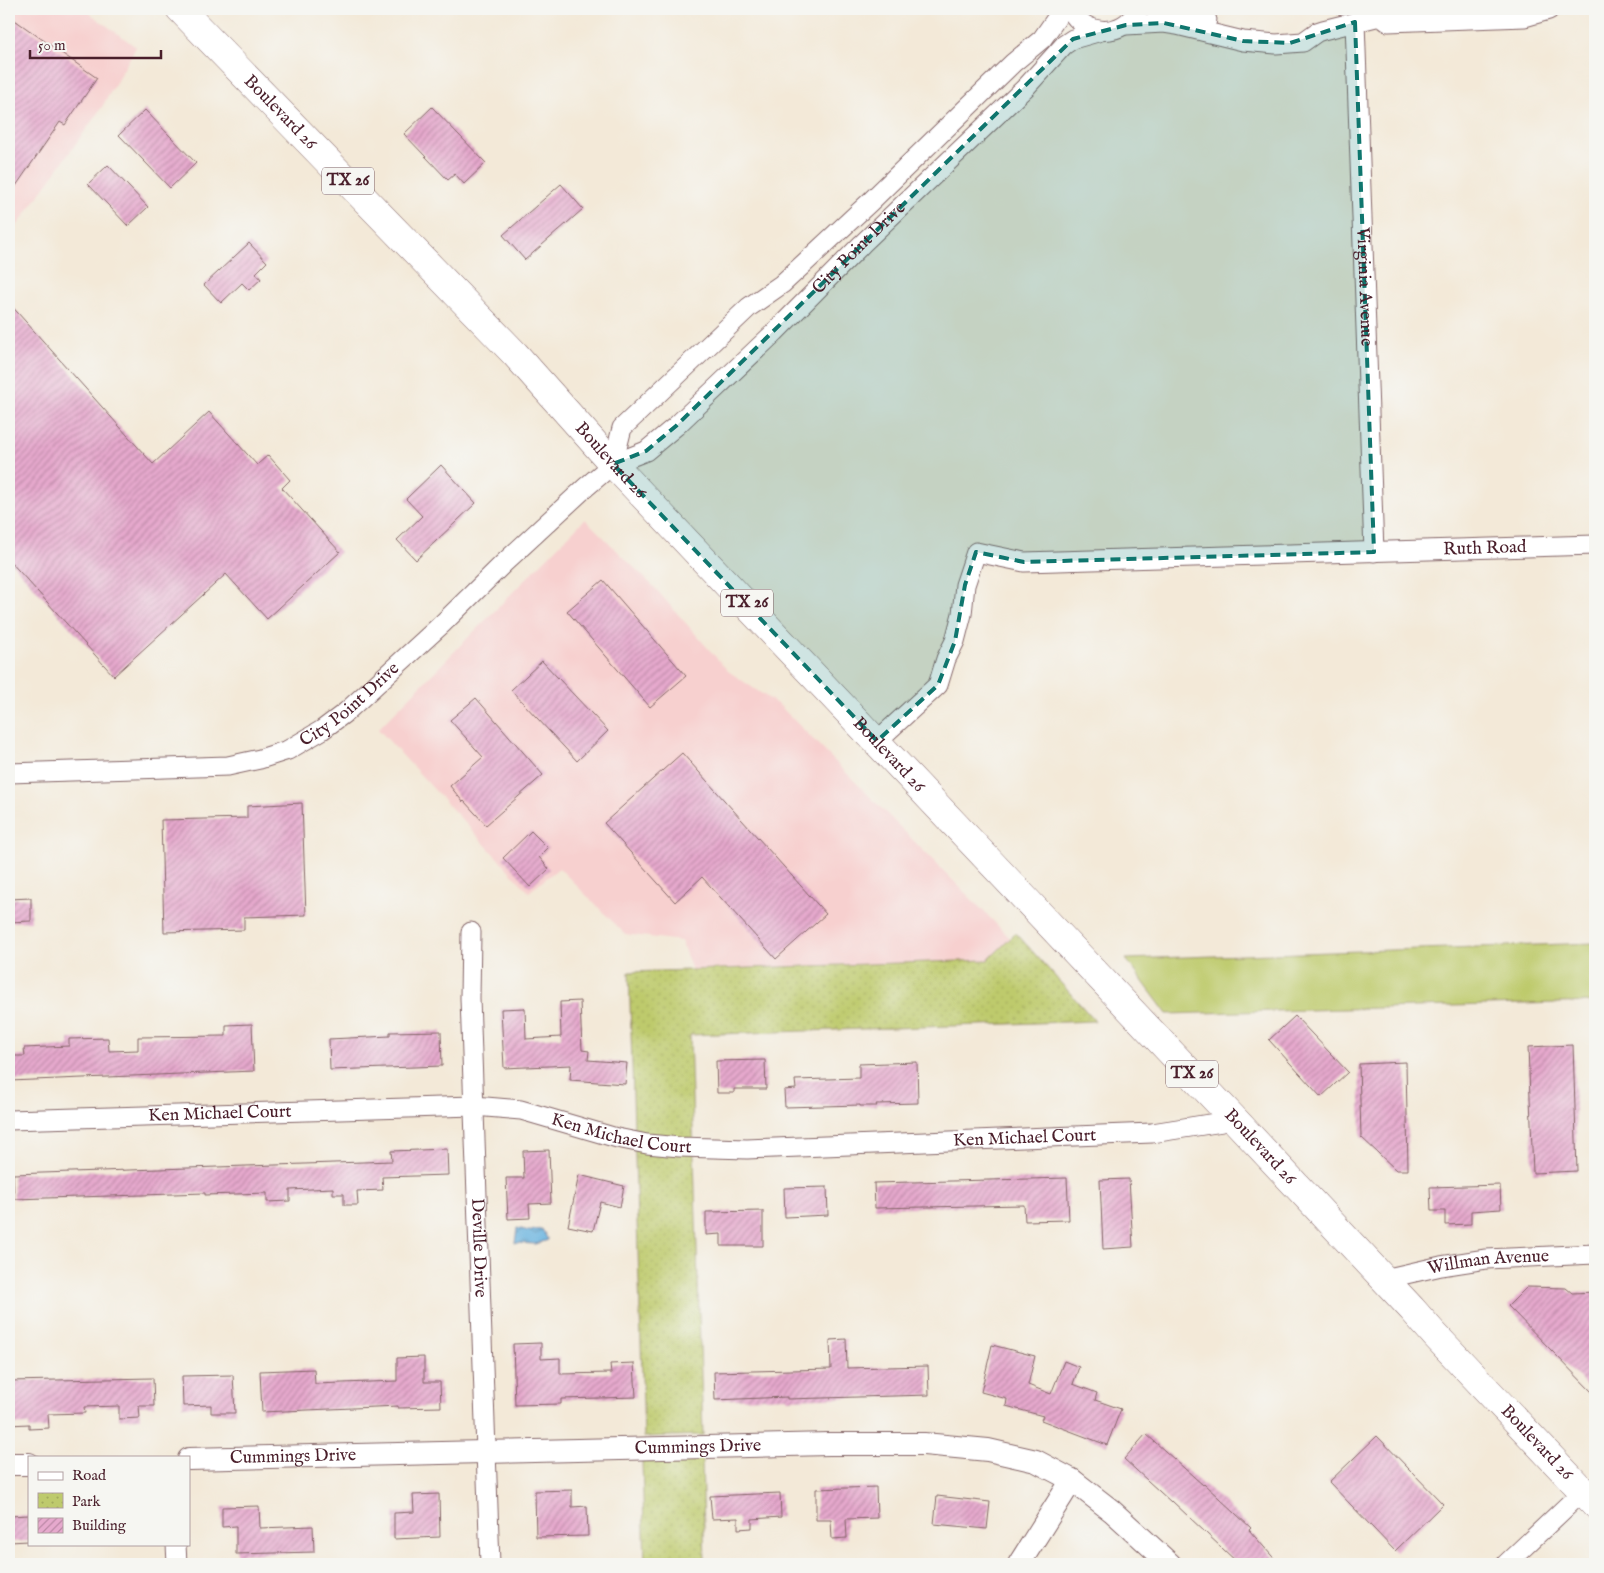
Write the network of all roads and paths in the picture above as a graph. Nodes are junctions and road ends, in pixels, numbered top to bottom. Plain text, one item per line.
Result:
1 (180, 9) edge
2 (1060, 9) edge
3 (1070, 9) edge
4 (1138, 9) edge
5 (1173, 9) edge
6 (1544, 9) edge
7 (1383, 12) edge
8 (1355, 22) junction
9 (1126, 25) junction
10 (1101, 31) junction
11 (1317, 32) junction
12 (613, 464) junction
13 (1595, 545) edge
14 (1374, 552) junction
15 (876, 741) junction
16 (9, 773) edge
17 (471, 932) dead end
18 (474, 1106) junction
19 (9, 1120) edge
20 (1235, 1120) junction
21 (1595, 1254) edge
22 (1384, 1279) junction
23 (486, 1451) junction
24 (190, 1459) edge
25 (9, 1464) edge
26 (28, 1464) edge
27 (1072, 1480) junction
28 (1589, 1497) edge
29 (176, 1546) edge
30 (177, 1564) edge
31 (490, 1564) edge
32 (1019, 1564) edge
33 (1170, 1564) edge
34 (1506, 1564) edge

1 - 12 main road, Boulevard 26 / TX 26
2 - 12 street, City Point Drive
3 - 10 street
4 - 9 street
5 - 11 street
6 - 7 street
7 - 8 street
8 - 11 street
8 - 14 street, Virginia Avenue
9 - 10 street, City Point Drive
9 - 11 street, City Point Drive
10 - 12 street, City Point Drive
12 - 15 main road, Boulevard 26 / TX 26
12 - 16 street, City Point Drive
13 - 14 street, Ruth Road
14 - 15 street, Ruth Road
15 - 20 main road, Boulevard 26 / TX 26
17 - 18 street, Deville Drive
18 - 19 street, Ken Michael Court
18 - 20 street, Ken Michael Court
18 - 23 street, Deville Drive
20 - 22 main road, Boulevard 26 / TX 26
21 - 22 street, Willman Avenue
22 - 28 main road, Boulevard 26 / TX 26
23 - 24 street, Cummings Drive
23 - 27 street, Cummings Drive
23 - 31 street, Deville Drive
25 - 26 street
27 - 32 street
27 - 33 street, Cummings Drive
28 - 34 street
29 - 30 street

